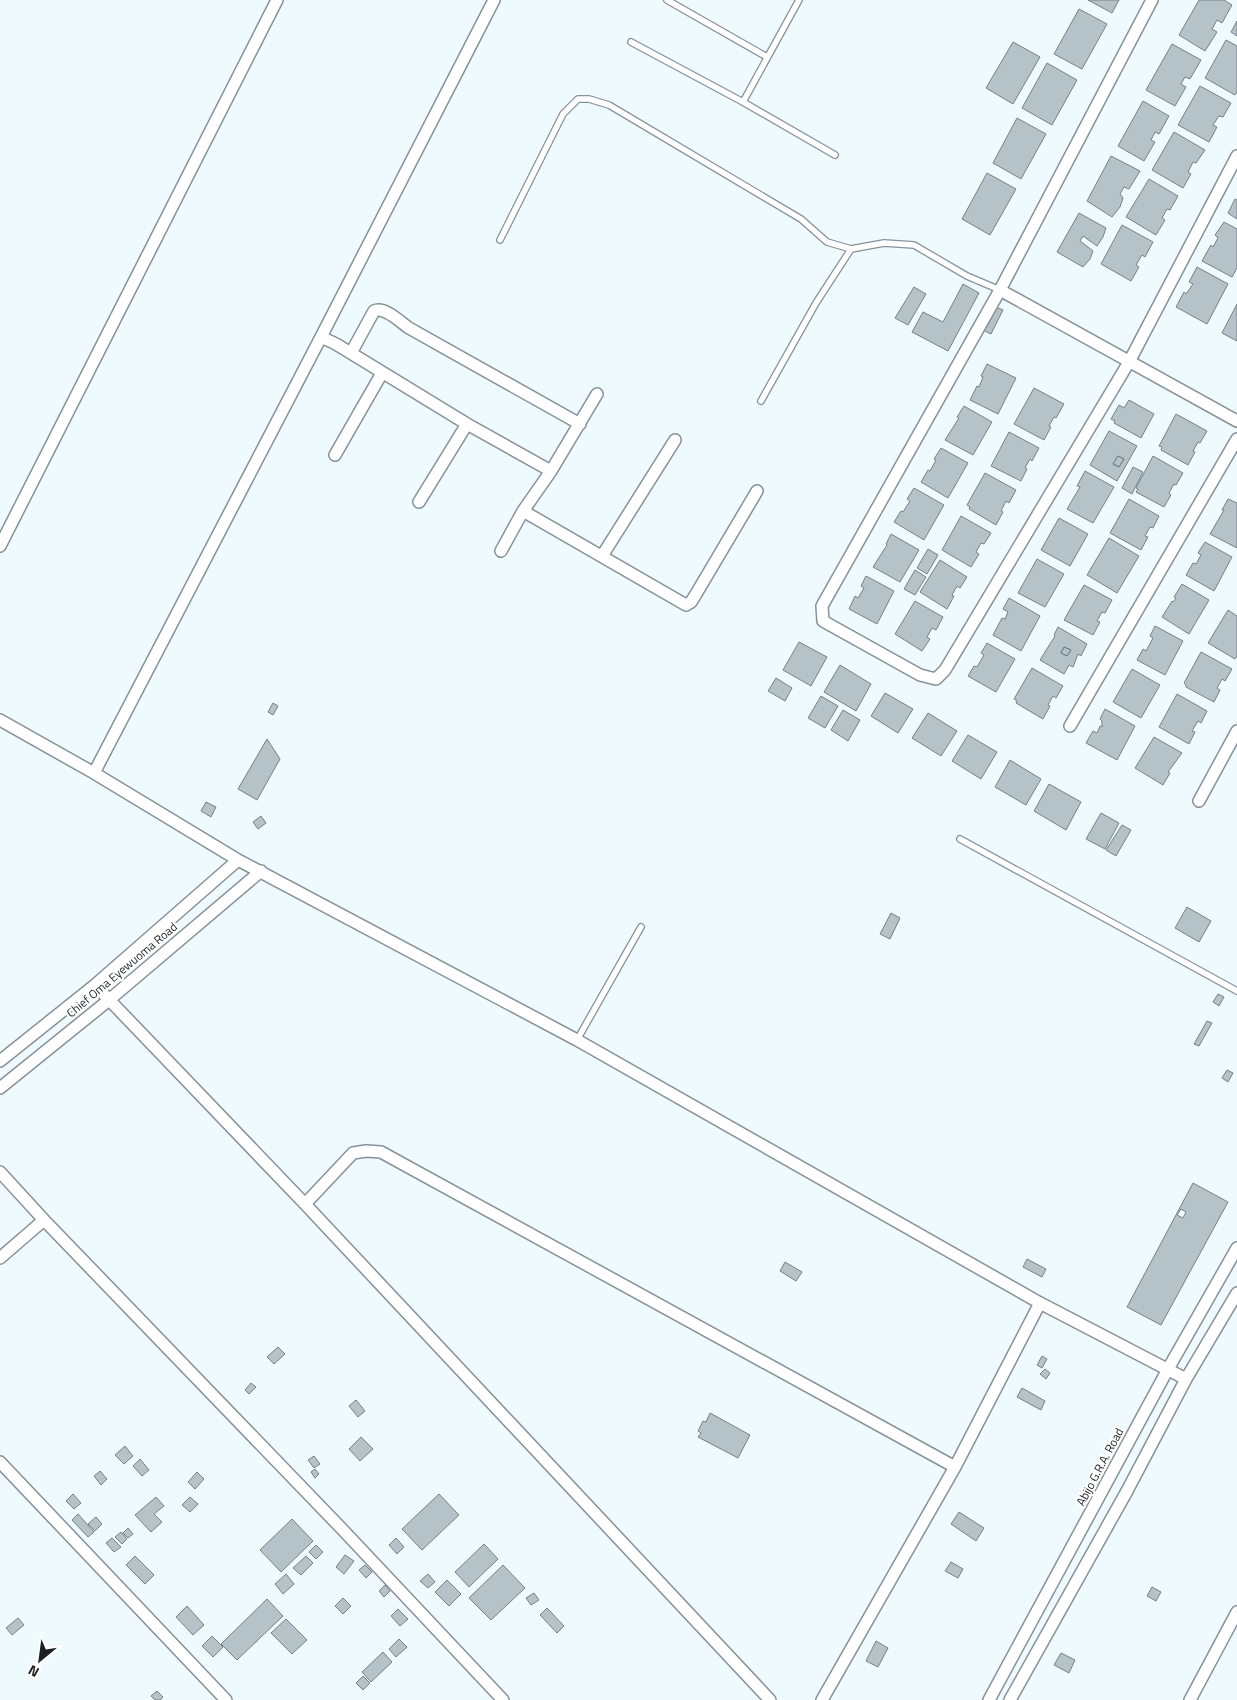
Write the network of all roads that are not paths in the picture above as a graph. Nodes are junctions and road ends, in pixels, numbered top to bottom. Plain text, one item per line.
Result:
1 (277, 0) edge
2 (494, 0) edge
3 (667, 0) edge
4 (799, 0) edge
5 (1152, 0) edge
6 (630, 42) dead end
7 (767, 57) junction
8 (743, 102) junction
9 (835, 155) dead end
10 (1237, 156) edge
11 (500, 240) dead end
12 (851, 250) junction
13 (1000, 290) junction
14 (321, 337) junction
15 (351, 353) junction
16 (1129, 362) junction
17 (382, 373) junction
18 (597, 394) dead end
19 (761, 401) dead end
20 (1237, 421) edge
21 (467, 424) junction
22 (580, 424) junction
23 (675, 440) dead end
24 (1237, 440) edge
25 (335, 455) dead end
26 (551, 471) junction
27 (757, 491) dead end
28 (420, 502) dead end
29 (524, 511) junction
30 (0, 546) edge
31 (501, 552) dead end
32 (602, 556) junction
33 (0, 720) edge
34 (1070, 726) dead end
35 (1237, 731) edge
36 (94, 773) junction
37 (1198, 801) dead end
38 (960, 839) dead end
39 (238, 860) junction
40 (261, 871) junction
41 (641, 927) dead end
42 (95, 985) junction
43 (1237, 991) edge
44 (109, 1000) junction
45 (577, 1040) junction
46 (0, 1061) edge
47 (0, 1088) edge
48 (0, 1172) edge
49 (305, 1204) junction
50 (44, 1220) junction
51 (1237, 1248) edge
52 (0, 1258) edge
53 (1237, 1294) edge
54 (1040, 1303) junction
55 (1168, 1369) junction
56 (1186, 1379) junction
57 (0, 1462) edge
58 (955, 1467) junction
59 (1237, 1612) edge
60 (1014, 1699) edge
61 (226, 1700) edge
62 (503, 1700) edge
63 (770, 1700) edge
64 (822, 1700) edge
65 (989, 1700) edge
66 (1190, 1700) edge

1 - 30 street
2 - 14 street
3 - 7 lane
4 - 7 lane
5 - 13 street
6 - 8 lane
7 - 8 lane
8 - 9 lane
10 - 16 street
11 - 12 lane
12 - 13 lane
12 - 19 lane
13 - 16 street
13 - 16 street
14 - 15 street
14 - 36 street
15 - 17 street
15 - 22 street
16 - 20 street
17 - 21 street
17 - 25 street
18 - 22 street
21 - 26 street
21 - 28 street
22 - 26 street
23 - 32 street
24 - 34 street
26 - 29 street
27 - 32 street
29 - 31 street
29 - 32 street
33 - 36 street
35 - 37 street
36 - 39 street
38 - 43 lane
39 - 40 street
39 - 42 street, Chief Oma Eyewuoma Road
40 - 44 street, Chief Oma Eyewuoma Road
40 - 45 street
41 - 45 lane
42 - 44 street
42 - 46 street, Chief Oma Eyewuoma Road
44 - 47 street, Chief Oma Eyewuoma Road
44 - 49 street
45 - 54 street
48 - 50 street
49 - 58 street
49 - 63 street
50 - 52 street
50 - 62 street
51 - 55 street, Abijo G.R.A. Road
53 - 56 street
54 - 55 street
54 - 58 street
55 - 56 street
55 - 65 street, Abijo G.R.A. Road
56 - 60 street
57 - 61 street
58 - 64 street
59 - 66 street

